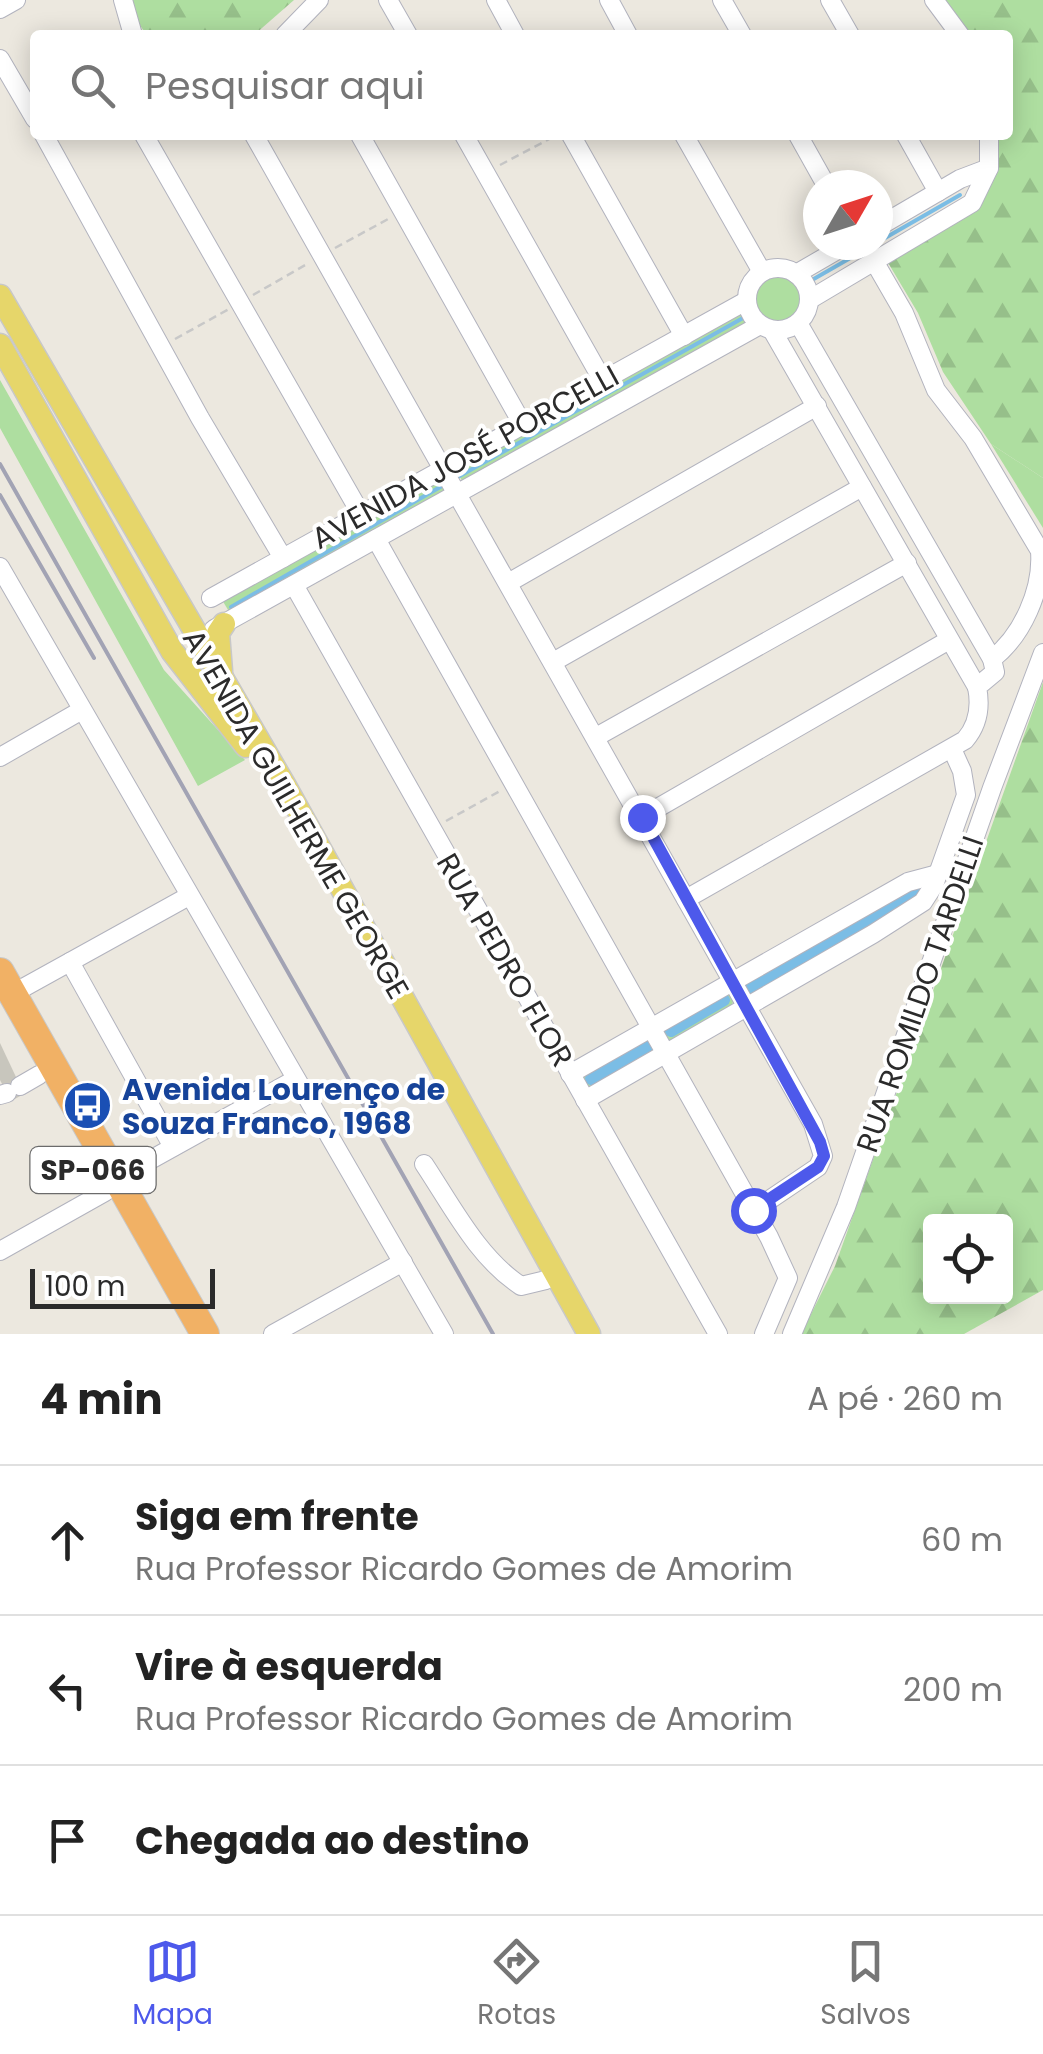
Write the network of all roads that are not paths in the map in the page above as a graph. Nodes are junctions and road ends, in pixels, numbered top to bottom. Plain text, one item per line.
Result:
1 (16, 0) edge
2 (124, 0) edge
3 (319, 0) edge
4 (388, 0) edge
5 (496, 0) edge
6 (608, 0) edge
7 (722, 0) edge
8 (830, 0) edge
9 (934, 0) edge
10 (0, 9) edge
11 (132, 30) edge
12 (296, 30) edge
13 (405, 30) edge
14 (513, 30) edge
15 (625, 30) edge
16 (739, 30) edge
17 (847, 30) edge
18 (956, 30) edge
19 (0, 59) edge
20 (30, 103) edge
21 (47, 140) edge
22 (147, 140) edge
23 (257, 140) edge
24 (363, 140) edge
25 (467, 140) edge
26 (574, 140) edge
27 (687, 140) edge
28 (801, 140) edge
29 (909, 140) edge
30 (990, 140) edge
31 (988, 168) junction
32 (818, 170) edge
33 (960, 179) junction
34 (938, 192) junction
35 (972, 203) junction
36 (893, 218) edge
37 (820, 260) edge
38 (874, 261) junction
39 (762, 272) junction
40 (796, 274) junction
41 (0, 296) edge
42 (809, 300) junction
43 (746, 301) junction
44 (798, 324) junction
45 (766, 328) junction
46 (684, 336) junction
47 (0, 345) edge
48 (603, 381) junction
49 (816, 406) junction
50 (523, 425) junction
51 (442, 470) junction
52 (862, 486) junction
53 (456, 494) junction
54 (361, 514) junction
55 (376, 539) junction
56 (283, 558) junction
57 (907, 564) junction
58 (0, 567) edge
59 (508, 583) junction
60 (166, 584) junction
61 (294, 584) junction
62 (142, 598) junction
63 (211, 598) junction
64 (224, 624) junction
65 (197, 638) junction
66 (949, 640) junction
67 (1043, 653) edge
68 (992, 659) junction
69 (553, 662) junction
70 (225, 684) junction
71 (978, 688) junction
72 (82, 710) junction
73 (596, 737) junction
74 (952, 749) junction
75 (0, 756) edge
76 (642, 817) junction
77 (938, 874) junction
78 (189, 896) junction
79 (686, 899) junction
80 (70, 962) junction
81 (733, 982) junction
82 (4, 991) edge
83 (747, 1007) junction
84 (650, 1028) junction
85 (665, 1053) junction
86 (570, 1074) junction
87 (296, 1079) junction
88 (17, 1087) edge
89 (584, 1100) junction
90 (172, 1147) junction
91 (424, 1164) dead end
92 (110, 1186) junction
93 (753, 1210) junction
94 (0, 1251) edge
95 (403, 1262) junction
96 (546, 1280) junction
97 (185, 1334) edge
98 (205, 1334) edge
99 (273, 1334) edge
100 (444, 1334) edge
101 (577, 1334) edge
102 (588, 1334) edge
103 (718, 1334) edge
104 (764, 1334) edge
105 (792, 1334) edge

1 - 10 street
2 - 11 street
3 - 12 street
4 - 13 street
5 - 14 street
6 - 15 street
7 - 16 street
8 - 17 street
9 - 18 street
19 - 20 street
21 - 56 street
22 - 54 street
23 - 51 street
24 - 50 street
25 - 48 street
26 - 46 street
27 - 39 street
28 - 32 street
29 - 34 street
30 - 31 street
31 - 33 street
31 - 35 street
33 - 34 street
33 - 35 street
34 - 36 street
35 - 38 street
37 - 40 street
38 - 42 street
38 - 68 street
39 - 40 street
39 - 43 street
40 - 42 street
41 - 60 main road, AVENIDA GUILHERME GEORGE
42 - 44 street
43 - 45 street
43 - 46 street, AVENIDA JOSÉ PORCELLI
44 - 45 street
44 - 68 street
45 - 49 street
45 - 53 street, AVENIDA JOSÉ PORCELLI
46 - 48 street, AVENIDA JOSÉ PORCELLI
47 - 62 main road, AVENIDA GUILHERME GEORGE
48 - 50 street, AVENIDA JOSÉ PORCELLI
49 - 52 street
49 - 59 street
50 - 51 street, AVENIDA JOSÉ PORCELLI
51 - 53 street
51 - 54 street, AVENIDA JOSÉ PORCELLI
52 - 57 street
52 - 69 street
53 - 55 street, AVENIDA JOSÉ PORCELLI
53 - 59 street
54 - 56 street, AVENIDA JOSÉ PORCELLI
55 - 61 street, AVENIDA JOSÉ PORCELLI
55 - 84 street
56 - 63 street, AVENIDA JOSÉ PORCELLI
57 - 66 street
57 - 73 street
58 - 72 street
59 - 69 street
60 - 63 street
60 - 65 main road, AVENIDA GUILHERME GEORGE
61 - 64 street, AVENIDA JOSÉ PORCELLI
61 - 86 street, RUA PEDRO FLOR
62 - 65 main road
62 - 96 main road, AVENIDA GUILHERME GEORGE
63 - 64 street
64 - 65 street, AVENIDA JOSÉ PORCELLI
64 - 70 main road
65 - 70 main road, AVENIDA GUILHERME GEORGE
66 - 71 street
66 - 76 street
67 - 105 street, RUA ROMILDO TARDELLI
68 - 71 street
69 - 73 street
70 - 102 main road, AVENIDA GUILHERME GEORGE
71 - 74 street
72 - 75 street
72 - 78 street
73 - 76 street
74 - 77 street
74 - 79 street
76 - 79 street
77 - 81 street
77 - 83 street
78 - 80 street
78 - 87 street
79 - 81 street
80 - 82 street
80 - 90 street
81 - 83 street
81 - 84 street
82 - 88 highway, SP-066
82 - 92 highway, SP-066
83 - 85 street
83 - 93 street
84 - 85 street
84 - 86 street
85 - 89 street
85 - 93 street
86 - 89 street, RUA PEDRO FLOR
87 - 90 street
87 - 95 street
88 - 92 highway, SP-066
89 - 103 street, RUA PEDRO FLOR
90 - 92 street
91 - 96 street
92 - 94 street
92 - 97 highway, SP-066
92 - 98 highway, SP-066
93 - 104 street
95 - 99 street
95 - 100 street
96 - 101 main road, AVENIDA GUILHERME GEORGE

